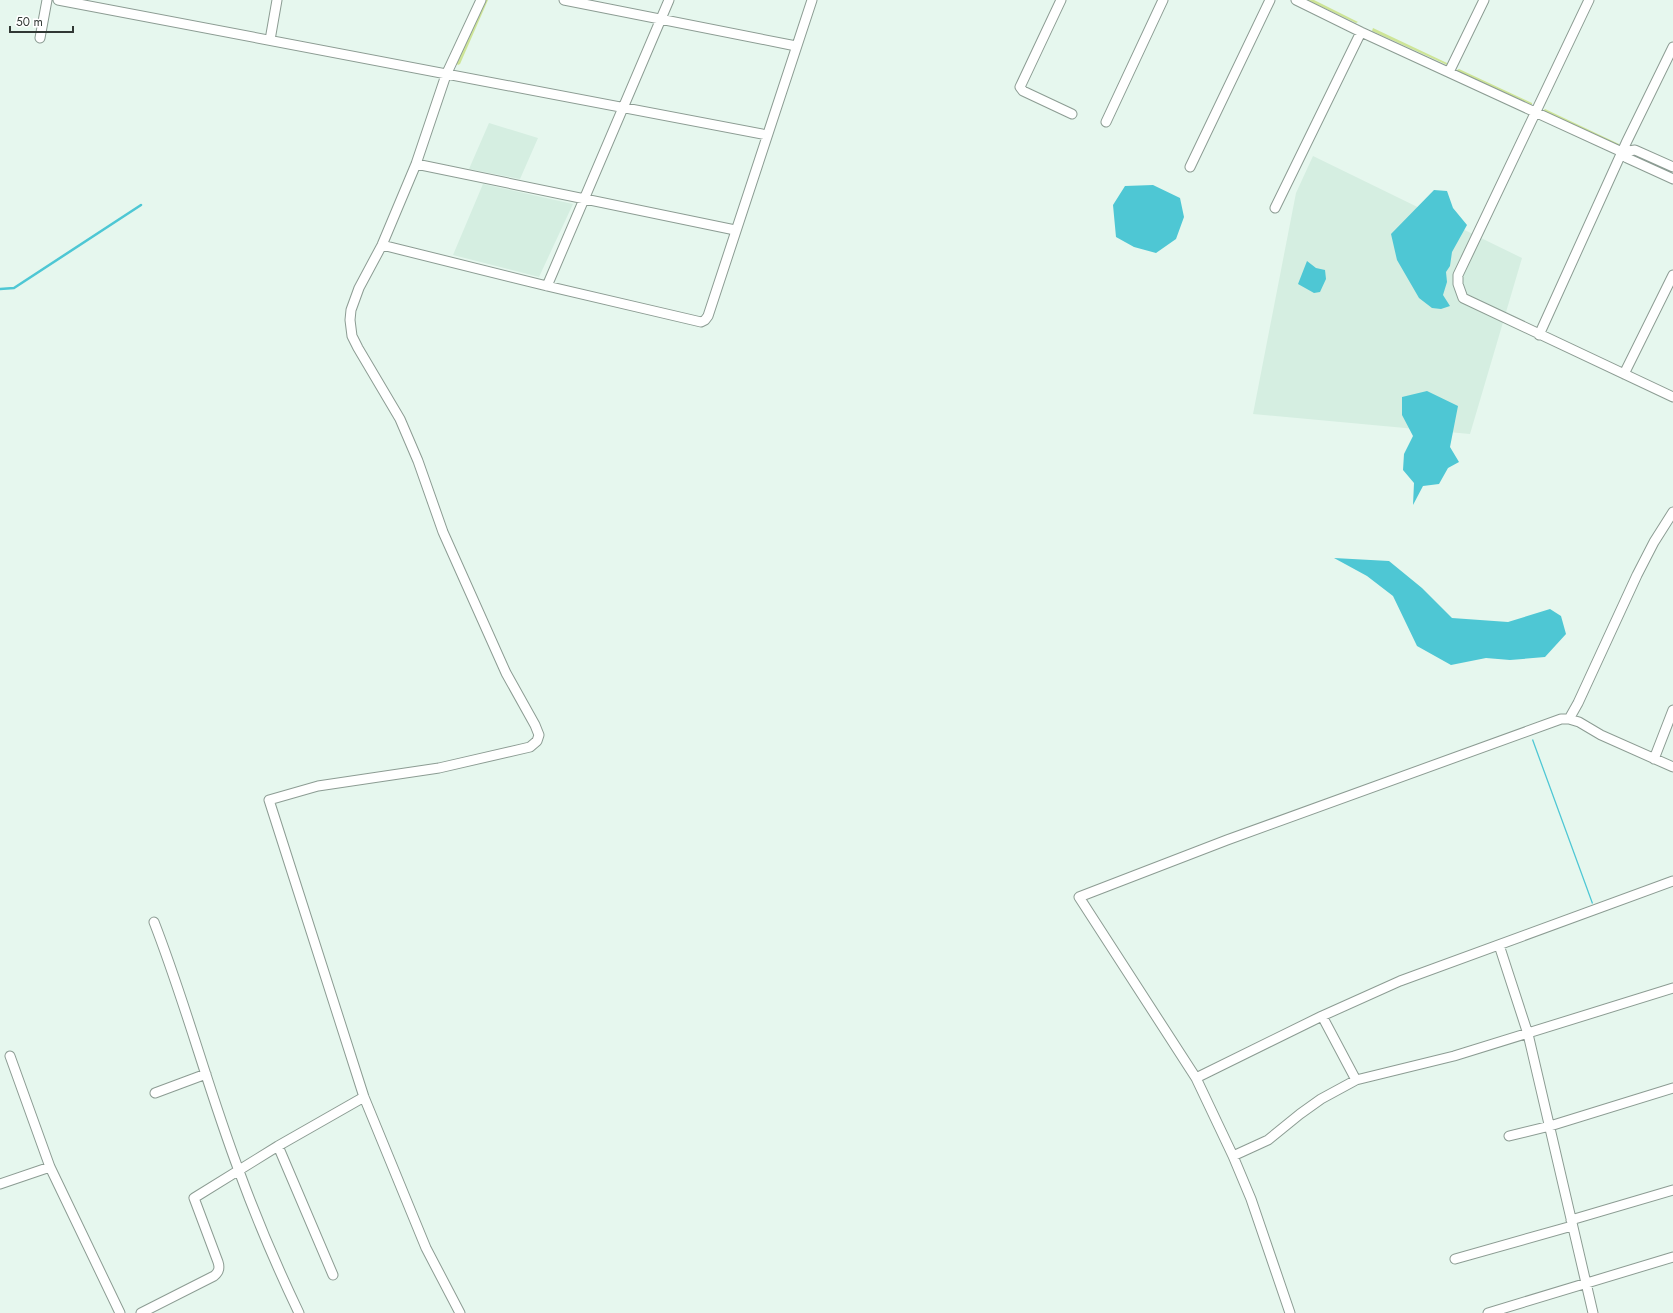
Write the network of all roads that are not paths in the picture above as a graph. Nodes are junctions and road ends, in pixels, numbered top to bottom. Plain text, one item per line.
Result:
1 (47, 0) edge
2 (58, 0) edge
3 (277, 0) edge
4 (481, 0) edge
5 (564, 0) edge
6 (669, 0) edge
7 (812, 0) edge
8 (1061, 0) edge
9 (1163, 0) edge
10 (1270, 0) edge
11 (1296, 0) edge
12 (1484, 0) edge
13 (1589, 0) edge
14 (661, 19) junction
15 (1362, 32) junction
16 (40, 38) dead end
17 (270, 40) junction
18 (796, 46) junction
19 (1673, 47) edge
20 (1449, 72) junction
21 (446, 75) junction
22 (623, 108) junction
23 (1535, 113) junction
24 (1072, 114) dead end
25 (1106, 122) dead end
26 (767, 135) junction
27 (1622, 152) junction
28 (416, 164) junction
29 (1190, 167) dead end
30 (1673, 167) edge
31 (1673, 180) edge
32 (584, 198) junction
33 (1274, 208) dead end
34 (735, 230) junction
35 (382, 244) junction
36 (1673, 275) edge
37 (547, 286) junction
38 (1539, 335) junction
39 (1624, 374) junction
40 (1673, 398) edge
41 (1673, 512) edge
42 (1673, 710) edge
43 (1569, 719) junction
44 (1654, 760) junction
45 (1673, 768) edge
46 (1673, 881) edge
47 (154, 922) dead end
48 (1499, 945) junction
49 (1673, 988) edge
50 (1322, 1016) junction
51 (1528, 1034) junction
52 (10, 1056) dead end
53 (206, 1074) junction
54 (1196, 1078) junction
55 (1356, 1080) junction
56 (1673, 1088) edge
57 (155, 1093) dead end
58 (364, 1097) junction
59 (1550, 1126) junction
60 (1509, 1136) dead end
61 (278, 1146) junction
62 (1233, 1156) junction
63 (50, 1167) junction
64 (238, 1170) junction
65 (0, 1184) edge
66 (1673, 1190) edge
67 (1571, 1223) junction
68 (1673, 1257) edge
69 (1455, 1259) dead end
70 (334, 1274) dead end
71 (1585, 1283) junction
72 (120, 1313) edge
73 (141, 1313) edge
74 (299, 1313) edge
75 (460, 1313) edge
76 (1290, 1313) edge
77 (1488, 1313) edge
78 (1593, 1313) edge

1 - 16 street
2 - 17 street
3 - 17 street
4 - 21 street
5 - 14 street
6 - 14 street
7 - 18 street
8 - 24 street
9 - 25 street
10 - 29 street
11 - 15 street
12 - 20 street
13 - 23 street
14 - 18 street
14 - 22 street
15 - 20 street
15 - 33 street
17 - 21 street
18 - 26 street
19 - 27 street
20 - 23 street
21 - 22 street
21 - 28 street
22 - 26 street
22 - 32 street
23 - 27 street
23 - 38 street
26 - 34 street
27 - 30 street
27 - 31 street
27 - 38 street
28 - 32 street
28 - 35 street
32 - 34 street
32 - 37 street
34 - 37 street
35 - 37 street
35 - 58 street
36 - 39 street
38 - 39 street
39 - 40 street
41 - 43 street
42 - 44 street
43 - 44 street
43 - 54 street
44 - 45 street
46 - 48 street
47 - 53 street
48 - 50 street
48 - 51 street
49 - 51 street
50 - 54 street
50 - 55 street
51 - 55 street
51 - 59 street
52 - 63 street
53 - 57 street
53 - 64 street
54 - 62 street
55 - 62 street
56 - 59 street
58 - 61 street
58 - 75 street
59 - 60 street
59 - 67 street
61 - 64 street
61 - 70 street
62 - 76 street
63 - 65 street
63 - 72 street
64 - 73 street
64 - 74 street
66 - 67 street
67 - 69 street
67 - 71 street
68 - 71 street
71 - 77 street
71 - 78 street

